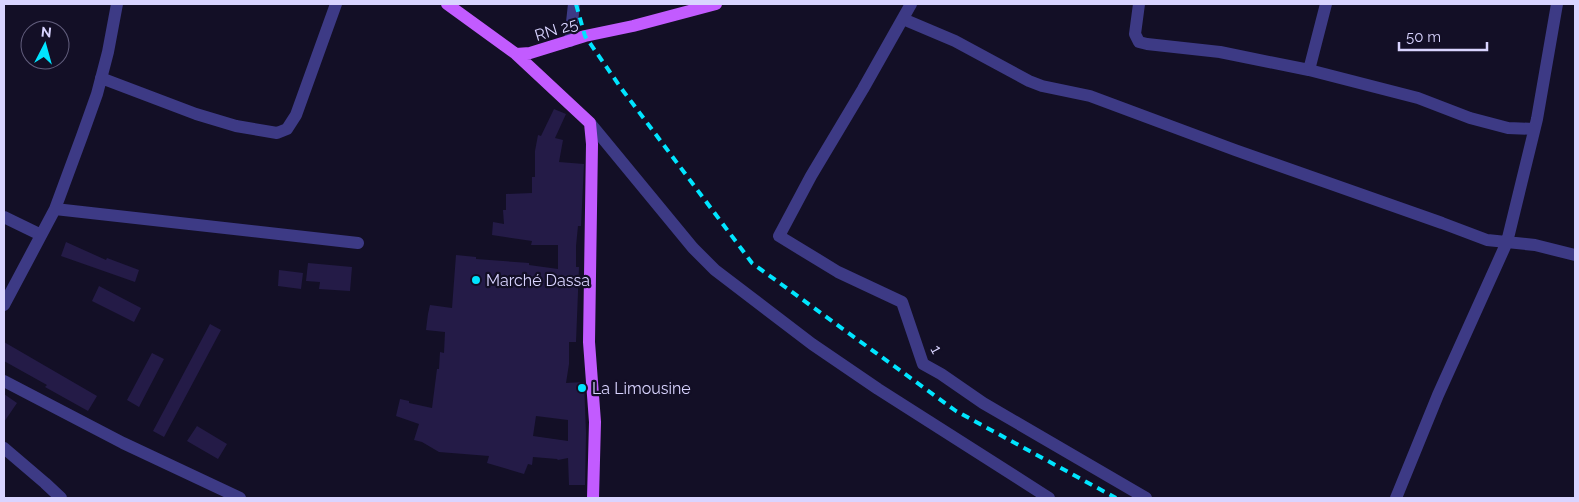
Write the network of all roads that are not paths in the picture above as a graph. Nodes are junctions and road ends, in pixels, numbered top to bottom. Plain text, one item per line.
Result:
1 (117, 4) edge
2 (336, 4) edge
3 (447, 4) edge
4 (574, 4) edge
5 (716, 4) edge
6 (911, 4) edge
7 (1139, 4) edge
8 (1326, 4) edge
9 (1556, 4) edge
10 (903, 18) junction
11 (570, 41) junction
12 (516, 54) junction
13 (1309, 70) junction
14 (101, 78) junction
15 (590, 124) junction
16 (1534, 128) junction
17 (55, 208) junction
18 (4, 217) edge
19 (41, 235) junction
20 (1507, 242) junction
21 (358, 243) dead end
22 (1575, 255) edge
23 (4, 305) edge
24 (4, 381) edge
25 (4, 448) edge
26 (61, 498) edge
27 (240, 498) edge
28 (593, 498) edge
29 (1049, 498) edge
30 (1146, 498) edge
31 (1396, 498) edge

1 - 14 street
2 - 14 street
3 - 12 main road, RN 25 / RN 25
4 - 11 street
5 - 11 main road, RN 25 / RN 25
6 - 10 street
7 - 13 street
8 - 13 street
9 - 16 street
10 - 20 street
10 - 30 street, 1
11 - 12 main road, RN 25 / RN 25
12 - 15 main road
13 - 16 street
14 - 17 street
15 - 28 main road
15 - 29 street
16 - 20 street
17 - 19 street
17 - 21 street
18 - 19 street
19 - 23 street
20 - 22 street
20 - 31 street
24 - 27 street
25 - 26 street

